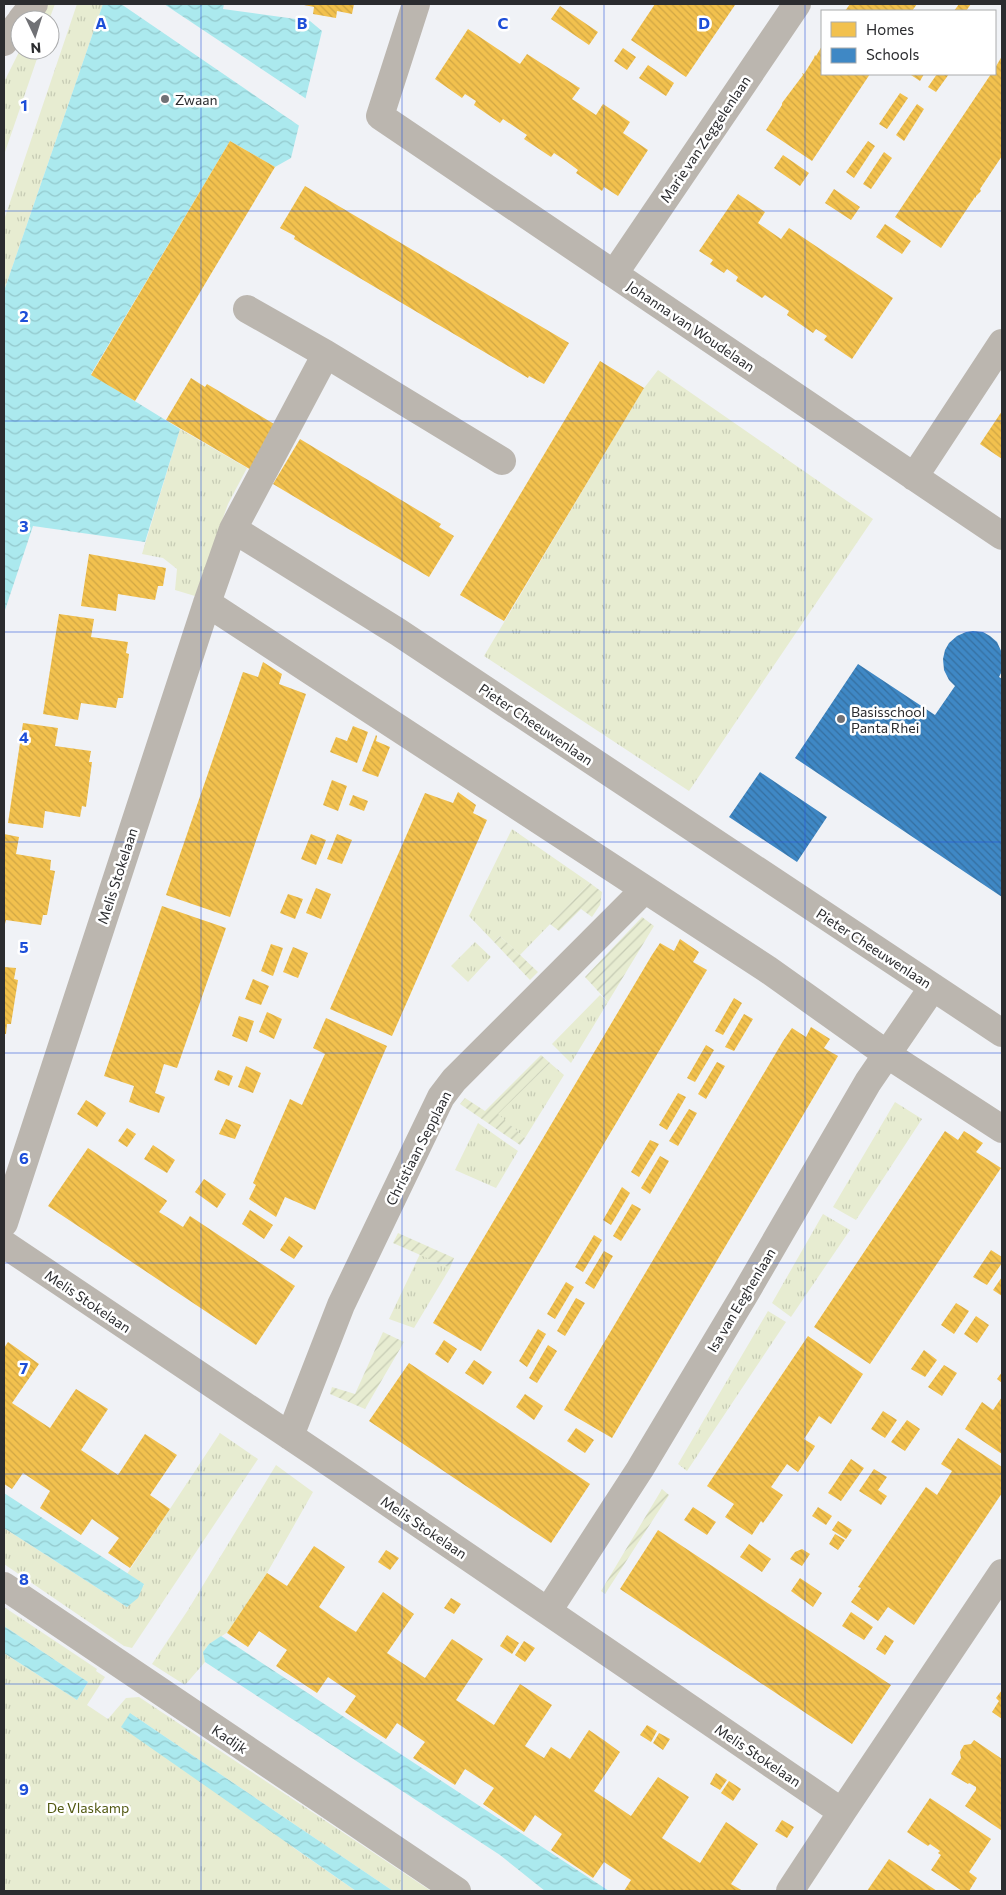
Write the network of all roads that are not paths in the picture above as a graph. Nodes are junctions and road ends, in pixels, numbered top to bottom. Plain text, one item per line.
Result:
1 (416, 4) edge
2 (797, 4) edge
3 (614, 274) junction
4 (247, 309) dead end
5 (1002, 343) edge
6 (326, 354) junction
7 (502, 461) dead end
8 (914, 477) junction
9 (233, 529) junction
10 (1002, 536) edge
11 (206, 603) junction
12 (644, 890) junction
13 (933, 987) junction
14 (1002, 1033) edge
15 (888, 1055) junction
16 (1002, 1129) edge
17 (4, 1223) edge
18 (4, 1244) edge
19 (290, 1436) junction
20 (1002, 1573) edge
21 (4, 1586) edge
22 (548, 1612) junction
23 (842, 1812) junction
24 (456, 1891) edge
25 (790, 1891) edge

1 - 3 street, Johanna van Woudelaan
2 - 3 street, Marie van Zeggelenlaan
3 - 8 street, Johanna van Woudelaan
4 - 6 street
5 - 8 street
6 - 7 street
6 - 9 street
8 - 10 street, Johanna van Woudelaan
9 - 11 street, Melis Stokelaan
9 - 13 street, Pieter Cheeuwenlaan
11 - 12 street
11 - 17 street, Melis Stokelaan
12 - 15 street
12 - 19 street, Christiaan Sepplaan
13 - 14 street, Pieter Cheeuwenlaan
13 - 15 street, Isa van Eeghenlaan
15 - 16 street
15 - 22 street, Isa van Eeghenlaan
18 - 19 street, Melis Stokelaan
19 - 22 street, Melis Stokelaan
20 - 23 street
21 - 24 street, Kadijk
22 - 23 street, Melis Stokelaan
23 - 25 street

